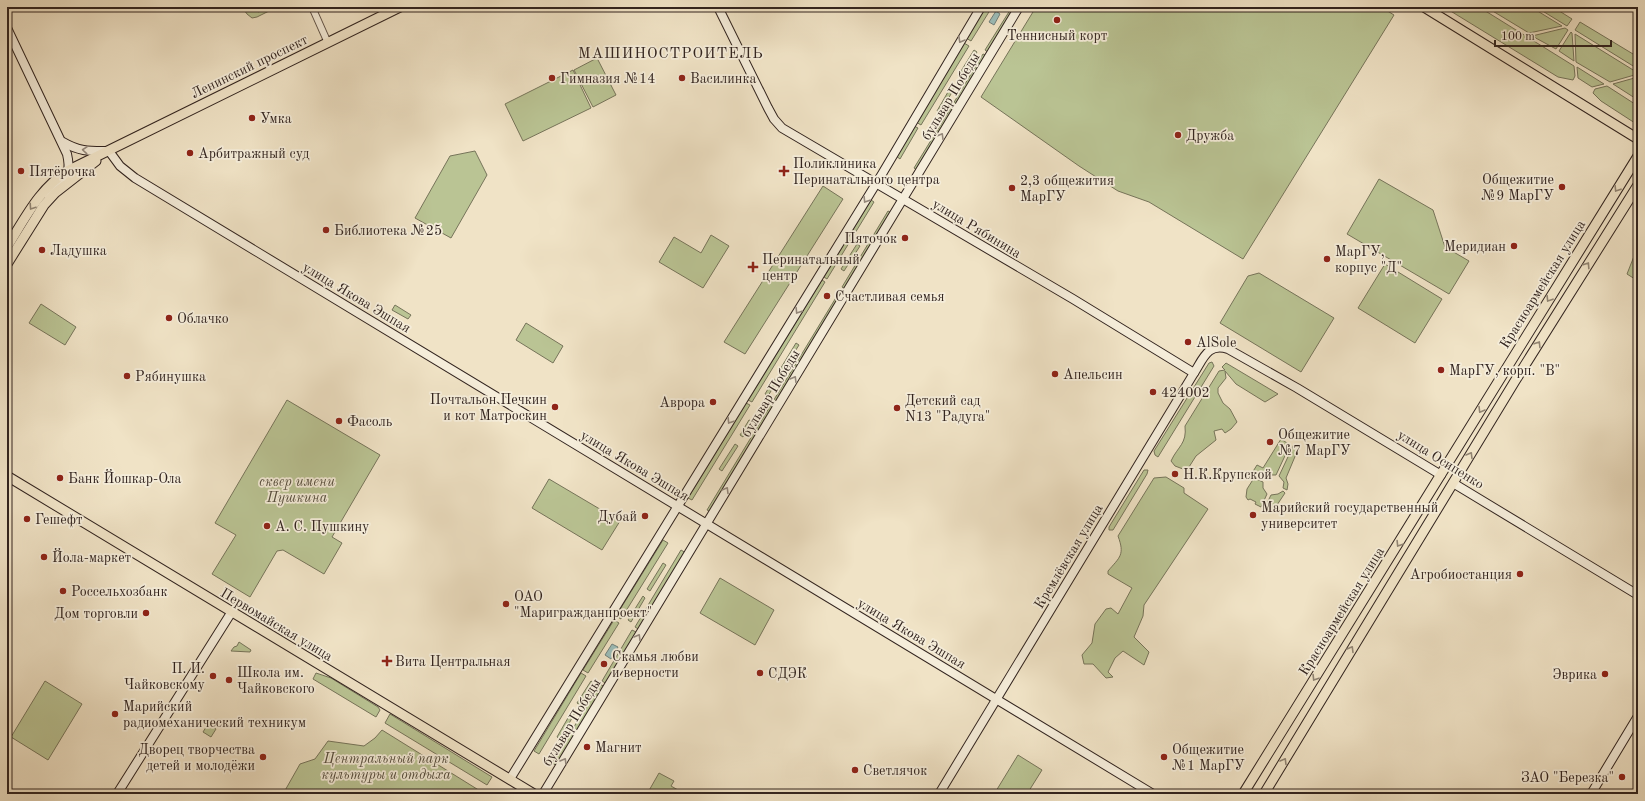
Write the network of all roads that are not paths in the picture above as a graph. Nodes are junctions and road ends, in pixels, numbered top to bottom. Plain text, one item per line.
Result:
1 (312, 7) edge
2 (400, 7) edge
3 (718, 7) edge
4 (981, 7) edge
5 (1019, 7) edge
6 (1424, 7) edge
7 (7, 28) edge
8 (328, 43) junction
9 (1638, 139) edge
10 (63, 142) junction
11 (109, 151) junction
12 (1638, 156) edge
13 (69, 170) junction
14 (876, 184) junction
15 (1638, 185) edge
16 (902, 200) junction
17 (44, 205) junction
18 (7, 247) edge
19 (7, 264) edge
20 (1228, 349) joint
21 (1194, 374) junction
22 (1441, 475) junction
23 (7, 476) edge
24 (1453, 483) junction
25 (678, 506) junction
26 (706, 523) junction
27 (1638, 595) edge
28 (231, 613) junction
29 (997, 699) junction
30 (1638, 716) edge
31 (510, 780) junction
32 (117, 794) edge
33 (534, 794) edge
34 (543, 794) edge
35 (939, 794) edge
36 (1153, 794) edge
37 (1243, 794) edge
38 (1264, 794) edge
39 (1591, 794) edge

1 - 8 street
2 - 8 main road, Ленинский проспект
3 - 14 street, улица Рябинина
4 -> 14 street, бульвар Победы
16 -> 5 street, бульвар Победы
6 - 9 main road
7 - 10 street
8 - 11 main road, Ленинский проспект
11 -> 10 street
10 - 13 street
11 - 13 main road, Ленинский проспект
11 - 17 main road, Ленинский проспект
11 - 25 street, улица Якова Эшпая
12 -> 22 main road, Красноармейская улица
13 - 17 street
13 -> 18 main road, Ленинский проспект
14 - 16 street, улица Рябинина
14 -> 25 street, бульвар Победы
24 -> 15 main road, Красноармейская улица
16 - 21 street, улица Рябинина
26 -> 16 street, бульвар Победы
17 - 19 main road, Ленинский проспект
20 - 21 street, Кремлёвская улица
20 - 22 street, улица Осипенко
21 - 29 street, Кремлёвская улица
22 - 24 main road, улица Осипенко
22 -> 37 main road, Красноармейская улица
23 - 28 main road, Первомайская улица
24 - 27 street, улица Осипенко
38 -> 24 main road, Красноармейская улица
25 - 26 street, улица Якова Эшпая
25 - 31 street, бульвар Победы
26 - 29 street, улица Якова Эшпая
34 -> 26 street, бульвар Победы
28 - 31 main road, Первомайская улица
28 - 32 street
29 - 35 street, Кремлёвская улица
29 - 36 street, улица Якова Эшпая
30 - 39 street
31 - 33 main road, Первомайская улица

